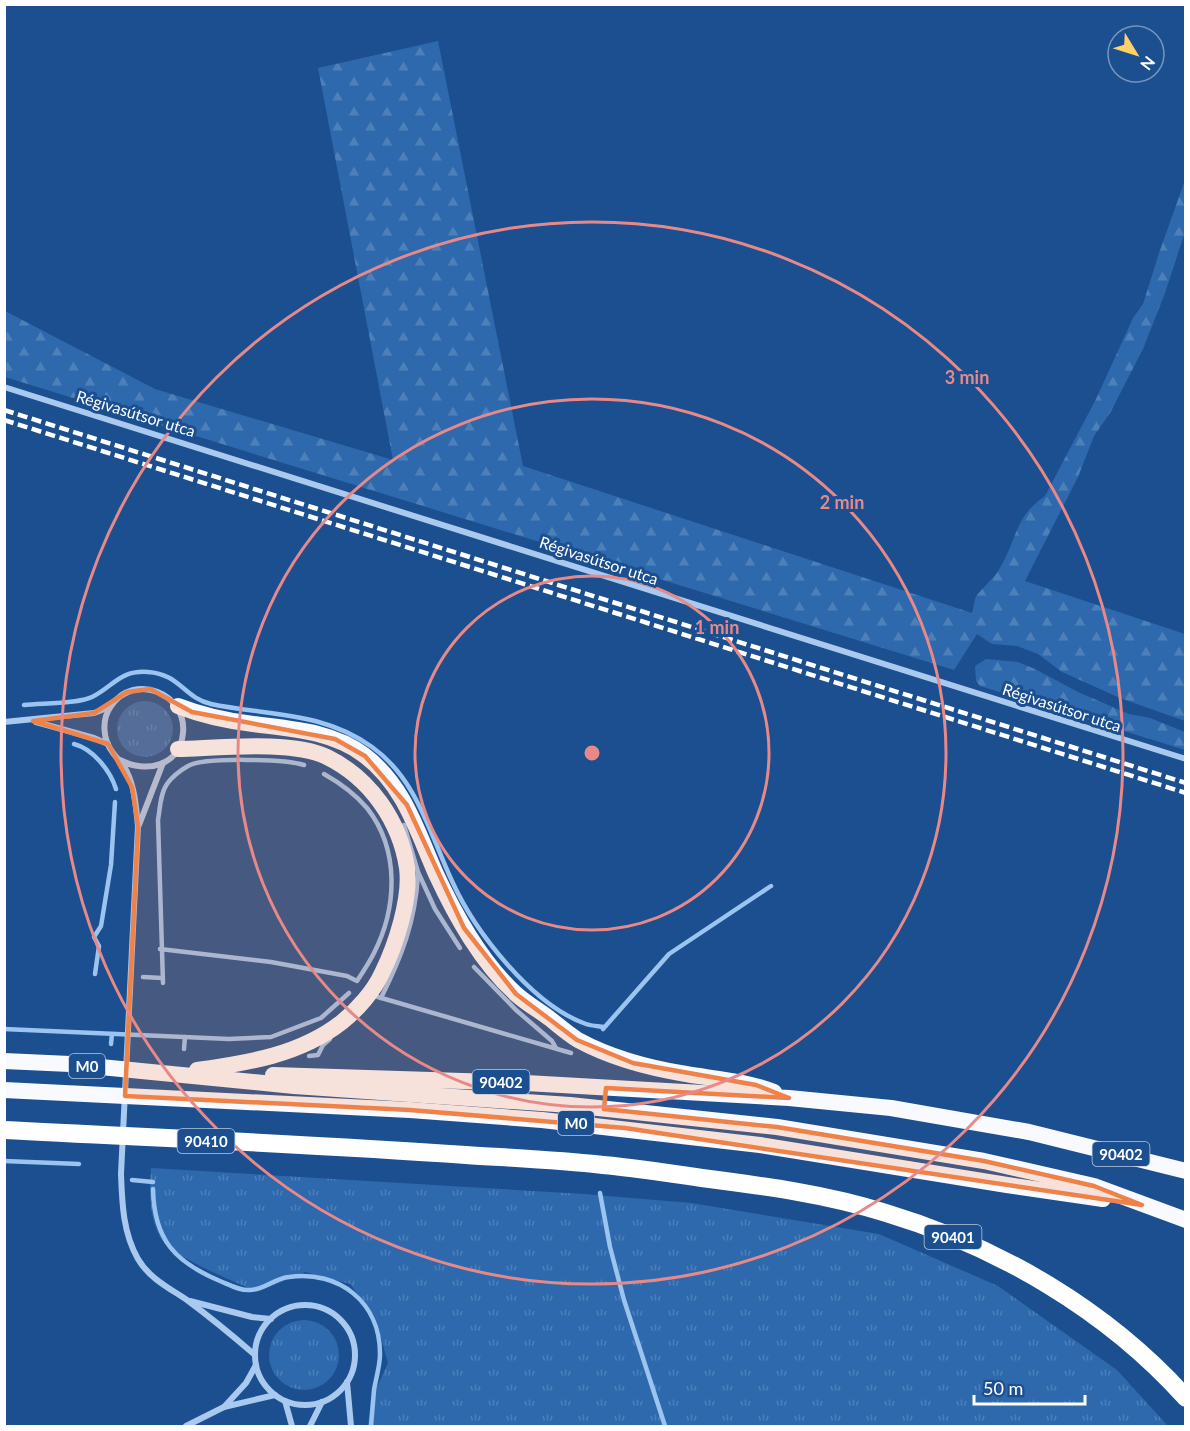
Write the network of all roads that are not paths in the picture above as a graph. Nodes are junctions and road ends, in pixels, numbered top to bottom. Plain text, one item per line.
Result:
1 (4, 387) edge
2 (178, 706) junction
3 (110, 707) junction
4 (33, 720) junction
5 (4, 722) edge
6 (108, 744) junction
7 (178, 749) junction
8 (1185, 759) edge
9 (120, 760) junction
10 (163, 763) junction
11 (138, 826) junction
12 (4, 1060) edge
13 (169, 1074) junction
14 (212, 1078) junction
15 (4, 1090) edge
16 (789, 1098) junction
17 (4, 1130) edge
18 (1185, 1171) edge
19 (789, 1189) joint
20 (1142, 1205) junction
21 (1185, 1220) edge
22 (187, 1300) junction
23 (271, 1319) junction
24 (255, 1355) junction
25 (256, 1365) junction
26 (347, 1382) junction
27 (275, 1395) junction
28 (1185, 1398) edge
29 (285, 1401) junction
30 (322, 1402) junction
31 (224, 1407) junction
32 (186, 1426) edge
33 (292, 1426) edge
34 (310, 1426) edge
35 (351, 1426) edge

1 - 8 street, Régivasútsor utca
2 - 3 street
2 - 7 street
2 - 16 highway
3 - 4 street
3 - 6 street
4 - 5 street
4 - 6 street
6 - 9 street
7 - 10 street
7 - 13 highway
9 - 10 street
9 - 11 street
10 - 11 street
11 - 22 street
12 - 13 highway, M0
13 - 14 highway, M0
14 - 16 highway, 90402
14 - 20 highway, M0
15 - 20 highway, M0
16 - 18 highway, 90402
17 - 19 highway, 90410
19 - 28 highway, 90401
20 - 21 highway, M0
22 - 23 street
22 - 24 street
23 - 24 street
23 - 26 street
24 - 25 street
25 - 27 street
25 - 31 street
26 - 30 street
26 - 35 street
27 - 29 street
27 - 31 street
29 - 30 street
29 - 33 street
30 - 34 street
31 - 32 street

